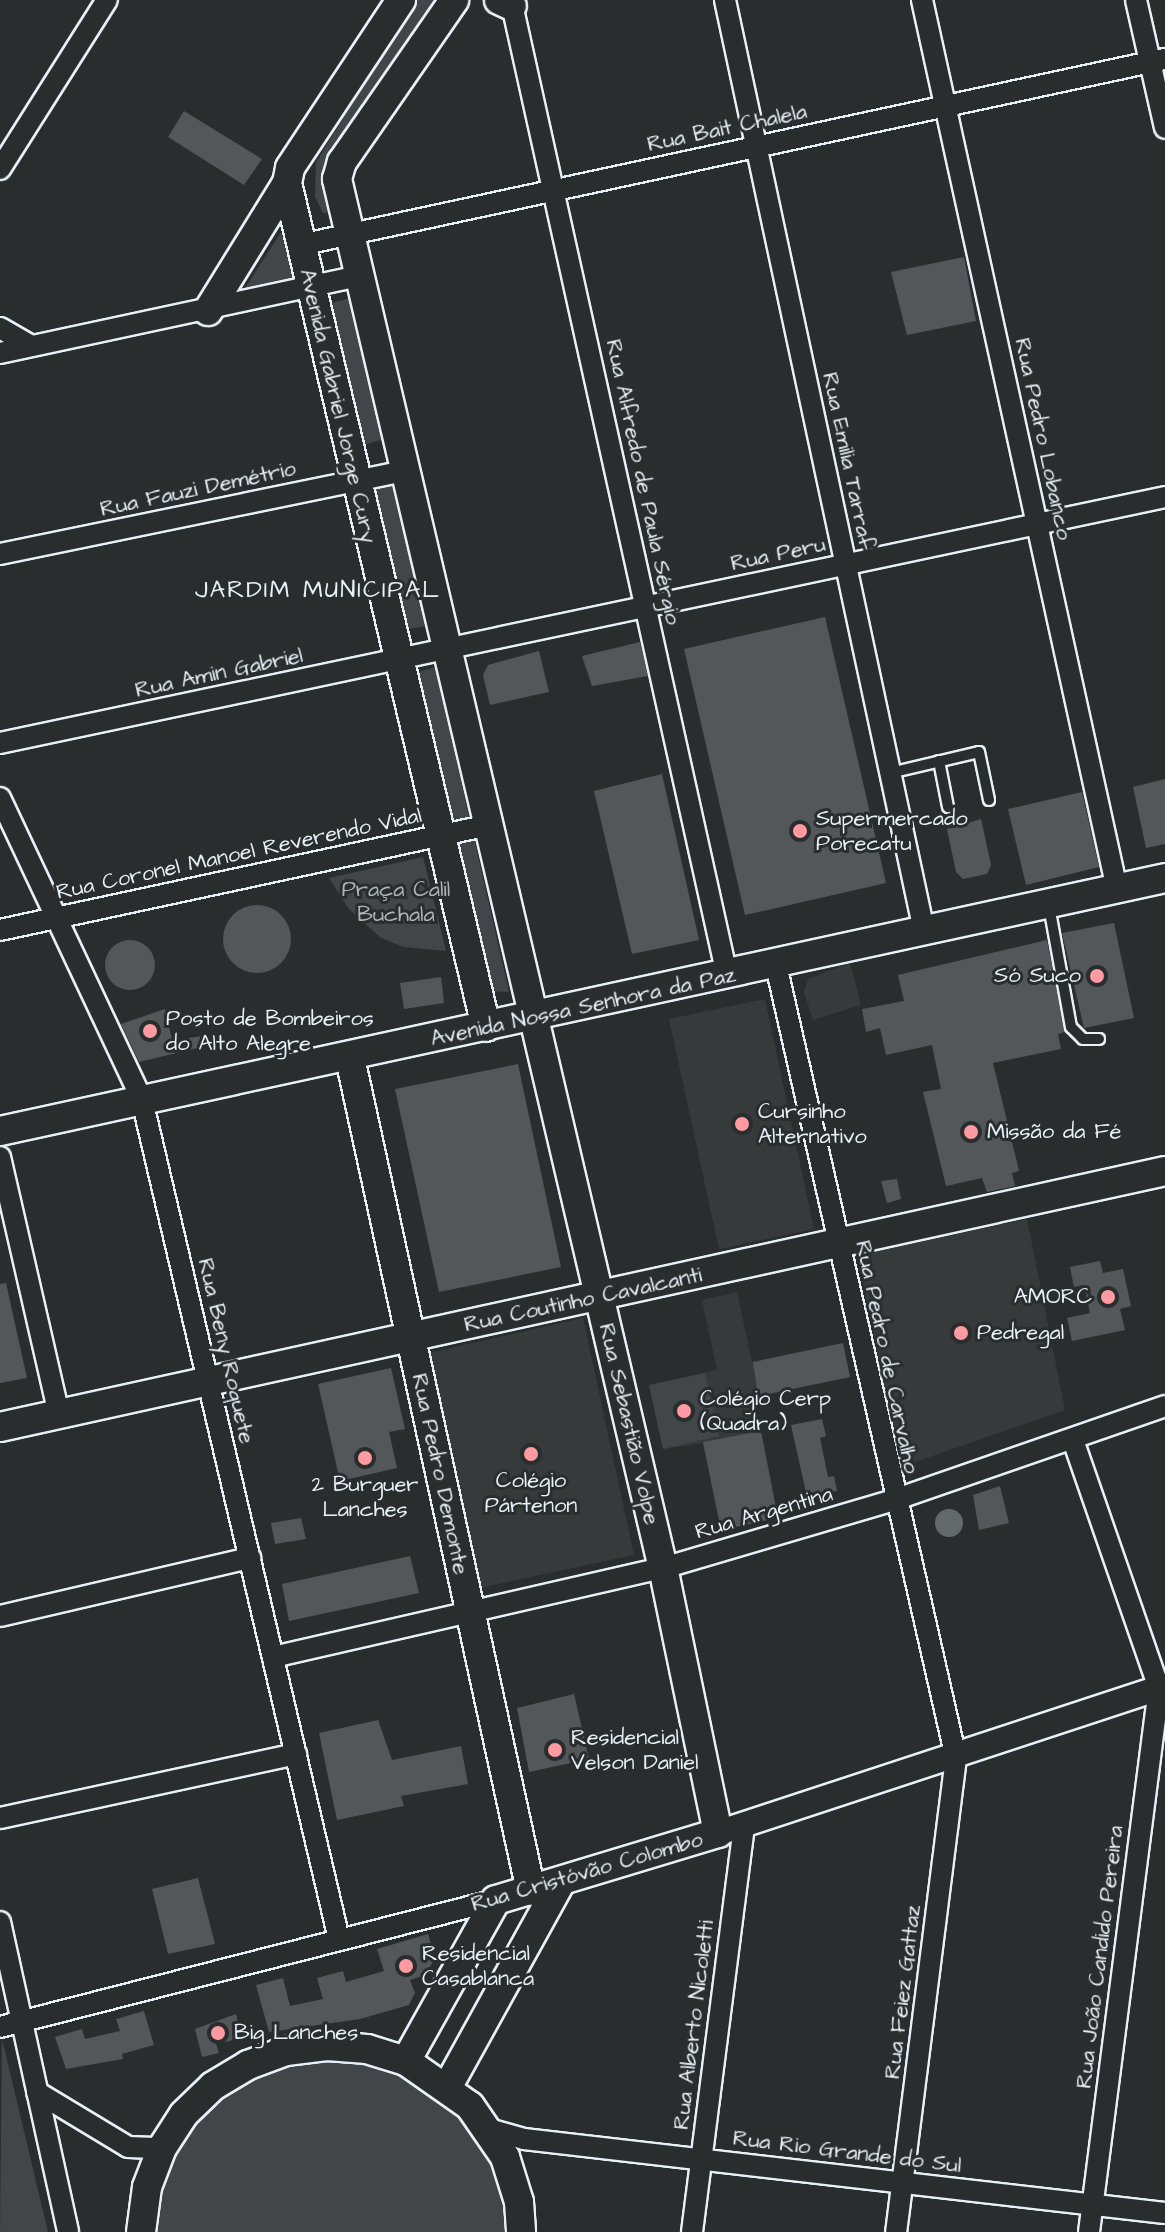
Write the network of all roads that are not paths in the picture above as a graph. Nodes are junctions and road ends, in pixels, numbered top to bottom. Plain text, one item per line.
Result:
1 (107, 0) edge
2 (401, 0) edge
3 (725, 0) edge
4 (922, 0) edge
5 (1136, 0) edge
6 (455, 2) edge
7 (508, 2) edge
8 (1158, 60) edge
9 (946, 106) junction
10 (1165, 128) edge
11 (756, 147) junction
12 (0, 169) edge
13 (287, 183) junction
14 (553, 191) junction
15 (349, 234) junction
16 (300, 245) junction
17 (359, 276) junction
18 (310, 288) junction
19 (208, 311) junction
20 (0, 328) edge
21 (31, 346) junction
22 (0, 353) edge
23 (406, 471) junction
24 (355, 481) junction
25 (1165, 497) edge
26 (1037, 523) junction
27 (0, 554) edge
28 (845, 564) junction
29 (645, 606) junction
30 (448, 650) junction
31 (399, 660) junction
32 (0, 743) edge
33 (939, 761) junction
34 (890, 773) junction
35 (0, 798) edge
36 (989, 800) dead end
37 (948, 807) dead end
38 (489, 825) junction
39 (439, 836) junction
40 (1165, 878) edge
41 (1117, 889) junction
42 (1048, 904) junction
43 (57, 918) junction
44 (0, 930) edge
45 (924, 931) junction
46 (776, 965) junction
47 (727, 975) junction
48 (534, 1016) junction
49 (486, 1027) junction
50 (1099, 1039) dead end
51 (350, 1058) junction
52 (142, 1100) junction
53 (0, 1131) edge
54 (0, 1157) edge
55 (1165, 1171) edge
56 (838, 1244) junction
57 (599, 1296) junction
58 (410, 1337) junction
59 (208, 1381) junction
60 (1165, 1406) edge
61 (59, 1414) junction
62 (0, 1427) edge
63 (1073, 1440) junction
64 (894, 1500) junction
65 (250, 1558) junction
66 (663, 1568) junction
67 (471, 1614) junction
68 (0, 1616) edge
69 (273, 1657) junction
70 (1162, 1687) edge
71 (296, 1754) junction
72 (956, 1758) junction
73 (0, 1818) edge
74 (731, 1829) junction
75 (560, 1883) junction
76 (531, 1891) junction
77 (496, 1900) junction
78 (0, 1922) edge
79 (339, 1939) junction
80 (24, 2021) junction
81 (0, 2027) edge
82 (406, 2061) junction
83 (448, 2086) junction
84 (37, 2092) junction
85 (162, 2148) junction
86 (514, 2148) junction
87 (701, 2160) junction
88 (904, 2183) junction
89 (1092, 2205) junction
90 (1165, 2213) edge
91 (68, 2232) edge
92 (141, 2232) edge
93 (521, 2232) edge
94 (692, 2232) edge
95 (896, 2232) edge
96 (1089, 2232) edge

1 - 12 street
2 - 13 main road
3 - 11 street, Rua Emilia Tarraf
4 - 9 street, Rua Pedro Lobanco
5 - 8 street
6 - 15 main road
7 - 14 street, Rua Alfredo de Paula Sérgio
8 - 9 street, Rua Bait Chalela
8 - 10 street
9 - 11 street, Rua Bait Chalela
9 - 26 street, Rua Pedro Lobanco
11 - 14 street, Rua Bait Chalela
11 - 28 street, Rua Emilia Tarraf
13 - 16 main road, Avenida Gabriel Jorge Cury
13 - 19 main road
14 - 15 street, Rua Bait Chalela
14 - 29 street, Rua Alfredo de Paula Sérgio
15 - 16 street, Rua Bait Chalela
15 - 17 main road
16 - 18 main road, Avenida Gabriel Jorge Cury
17 - 18 street
17 - 23 main road
18 - 19 street
18 - 24 main road, Avenida Gabriel Jorge Cury
19 - 21 street
20 - 21 street
21 - 22 street
23 - 24 street, Rua Fauzi Demétrio
23 - 30 main road
24 - 27 street, Rua Fauzi Demétrio
24 - 31 main road, Avenida Gabriel Jorge Cury
25 - 26 street, Rua Peru
26 - 28 street, Rua Peru
26 - 41 street, Rua Pedro Lobanco
28 - 29 street, Rua Peru
28 - 34 street, Rua Emilia Tarraf
29 - 30 street, Rua Peru
29 - 47 street, Rua Alfredo de Paula Sérgio
30 - 31 street, Rua Amin Gabriel
30 - 38 main road
31 - 32 street, Rua Amin Gabriel
31 - 39 main road, Avenida Gabriel Jorge Cury
33 - 34 lane
33 - 36 lane
33 - 37 lane
34 - 45 street, Rua Emilia Tarraf
35 - 43 street, Rua Beny Roquete
38 - 39 street, Rua Coronel Manoel Reverendo Vidal
38 - 48 main road
39 - 43 street, Rua Coronel Manoel Reverendo Vidal
39 - 49 main road, Avenida Gabriel Jorge Cury
40 - 41 main road, Avenida Nossa Senhora da Paz
41 - 42 main road, Avenida Nossa Senhora da Paz
42 - 45 main road, Avenida Nossa Senhora da Paz
42 - 50 lane
43 - 44 street, Rua Coronel Manoel Reverendo Vidal
43 - 52 street, Rua Beny Roquete
45 - 46 main road, Avenida Nossa Senhora da Paz
46 - 47 main road, Avenida Nossa Senhora da Paz
46 - 56 street, Rua Pedro de Carvalho
47 - 48 main road, Avenida Nossa Senhora da Paz
48 - 49 main road, Avenida Nossa Senhora da Paz
48 - 57 main road, Rua Sebastião Volpe
49 - 51 main road, Avenida Nossa Senhora da Paz
51 - 52 main road, Avenida Nossa Senhora da Paz
51 - 58 main road, Rua Pedro Demonte
52 - 53 main road, Avenida Nossa Senhora da Paz
52 - 59 street, Rua Beny Roquete
54 - 61 street
55 - 56 main road, Rua Coutinho Cavalcanti
56 - 57 main road, Rua Coutinho Cavalcanti
56 - 64 street, Rua Pedro de Carvalho
57 - 58 main road, Rua Coutinho Cavalcanti
57 - 66 main road, Rua Sebastião Volpe
58 - 59 main road, Rua Coutinho Cavalcanti
58 - 67 main road, Rua Pedro Demonte
59 - 61 main road, Rua Coutinho Cavalcanti
59 - 65 street, Rua Beny Roquete
60 - 63 street, Rua Argentina
61 - 62 main road, Rua Coutinho Cavalcanti
63 - 64 street, Rua Argentina
63 - 70 street
64 - 66 street, Rua Argentina
64 - 72 street, Rua Pedro de Carvalho
65 - 68 street
65 - 69 street, Rua Beny Roquete
66 - 67 street, Rua Argentina
66 - 74 main road, Rua Sebastião Volpe
67 - 69 street, Rua Argentina
67 - 76 main road, Rua Pedro Demonte
69 - 71 street, Rua Beny Roquete
70 - 72 street, Rua Cristóvão Colombo
70 - 89 street, Rua João Candido Pereira
71 - 73 street
71 - 79 street, Rua Beny Roquete
72 - 74 street, Rua Cristóvão Colombo
72 - 88 street, Rua Feiez Gattaz
74 - 75 main road, Rua Cristóvão Colombo
74 - 87 street, Rua Alberto Nicoletti
75 - 76 main road, Rua Cristóvão Colombo
75 - 83 main road
76 - 77 main road, Rua Cristóvão Colombo
77 - 79 street, Rua Cristóvão Colombo
77 - 82 main road
78 - 80 street
79 - 80 street, Rua Cristóvão Colombo
80 - 81 street, Rua Cristóvão Colombo
80 - 84 street
82 - 83 main road
82 - 85 main road
83 - 86 main road
84 - 85 street
84 - 91 street
85 - 92 main road
86 - 87 street, Rua Rio Grande do Sul
86 - 93 main road
87 - 88 street, Rua Rio Grande do Sul
87 - 94 street, Rua Alberto Nicoletti
88 - 89 street, Rua Rio Grande do Sul
88 - 95 street, Rua Feiez Gattaz
89 - 90 street, Rua Rio Grande do Sul
89 - 96 street, Rua João Candido Pereira

